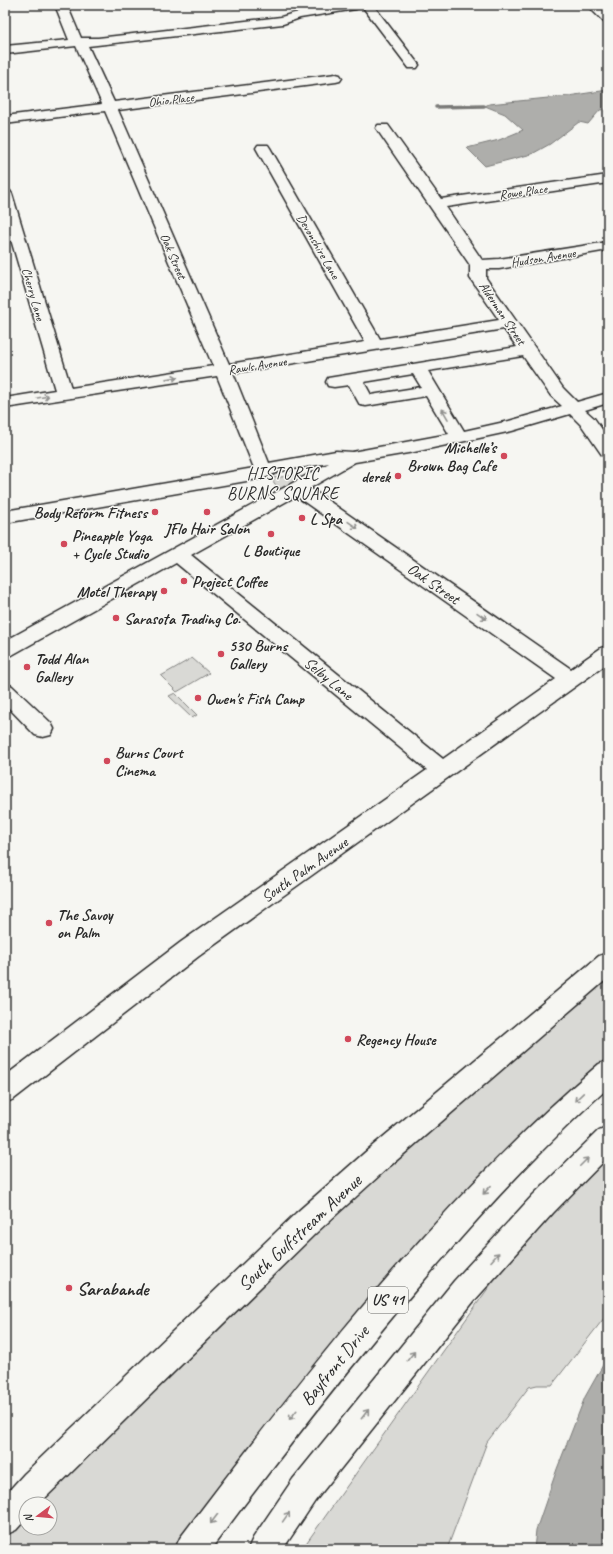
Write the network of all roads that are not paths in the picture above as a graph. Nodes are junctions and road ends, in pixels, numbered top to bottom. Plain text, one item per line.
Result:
1 (60, 5) edge
2 (70, 5) edge
3 (291, 5) edge
4 (356, 5) edge
5 (367, 5) edge
6 (593, 5) edge
7 (597, 5) edge
8 (608, 9) edge
9 (298, 15) junction
10 (608, 19) edge
11 (81, 42) junction
12 (5, 50) edge
13 (413, 65) dead end
14 (336, 78) dead end
15 (110, 107) junction
16 (5, 120) edge
17 (383, 128) dead end
18 (264, 148) dead end
19 (608, 179) edge
20 (5, 194) edge
21 (437, 204) junction
22 (608, 246) edge
23 (478, 265) junction
24 (509, 323) junction
25 (375, 345) junction
26 (528, 350) junction
27 (418, 368) junction
28 (223, 370) junction
29 (354, 379) junction
30 (334, 382) dead end
31 (431, 390) junction
32 (64, 394) junction
33 (608, 398) edge
34 (5, 403) edge
35 (573, 408) junction
36 (459, 437) junction
37 (608, 452) edge
38 (348, 460) junction
39 (264, 472) junction
40 (297, 488) junction
41 (5, 517) edge
42 (178, 554) junction
43 (5, 650) edge
44 (608, 653) edge
45 (570, 679) junction
46 (5, 691) edge
47 (43, 730) dead end
48 (443, 771) junction
49 (608, 962) edge
50 (608, 1072) edge
51 (5, 1092) edge
52 (608, 1139) edge
53 (5, 1519) edge
54 (191, 1549) edge
55 (264, 1549) edge

1 - 11 street
2 - 11 street
3 - 9 street
4 - 9 street
5 - 13 street
6 - 10 street
7 - 8 street
9 - 11 street
11 - 12 street
11 - 15 street, Oak Street
14 - 15 street, Ohio Place
15 - 16 street, Ohio Place
15 - 28 street, Oak Street
17 - 21 street, Alderman Street
18 - 25 street, Devonshire Lane
19 - 21 street, Rowe Place
20 - 32 street, Cherry Lane
21 - 23 street, Alderman Street
22 - 23 street, Hudson Avenue
23 - 24 street, Alderman Street
24 - 25 street, Rawls Avenue
24 - 26 street, Alderman Street
25 - 28 street, Rawls Avenue
26 - 27 street
26 - 35 street, Alderman Street
27 - 29 street
27 - 31 street
32 -> 28 street, Rawls Avenue
28 - 39 street, Oak Street
29 - 30 street
29 - 31 street
36 -> 31 street
34 -> 32 street, Rawls Avenue
33 - 35 street
35 - 36 street
35 - 37 street, Alderman Street
36 - 38 street
38 - 39 street
38 - 40 street
39 - 41 street
40 - 42 street
40 -> 45 street, Oak Street
42 - 43 street
42 - 48 street, Selby Lane
44 - 45 street, South Palm Avenue
45 - 48 street, South Palm Avenue
46 - 47 street
48 - 51 street, South Palm Avenue
49 - 53 street, South Gulfstream Avenue
50 -> 54 street, Bayfront Drive / US 41
55 -> 52 street

